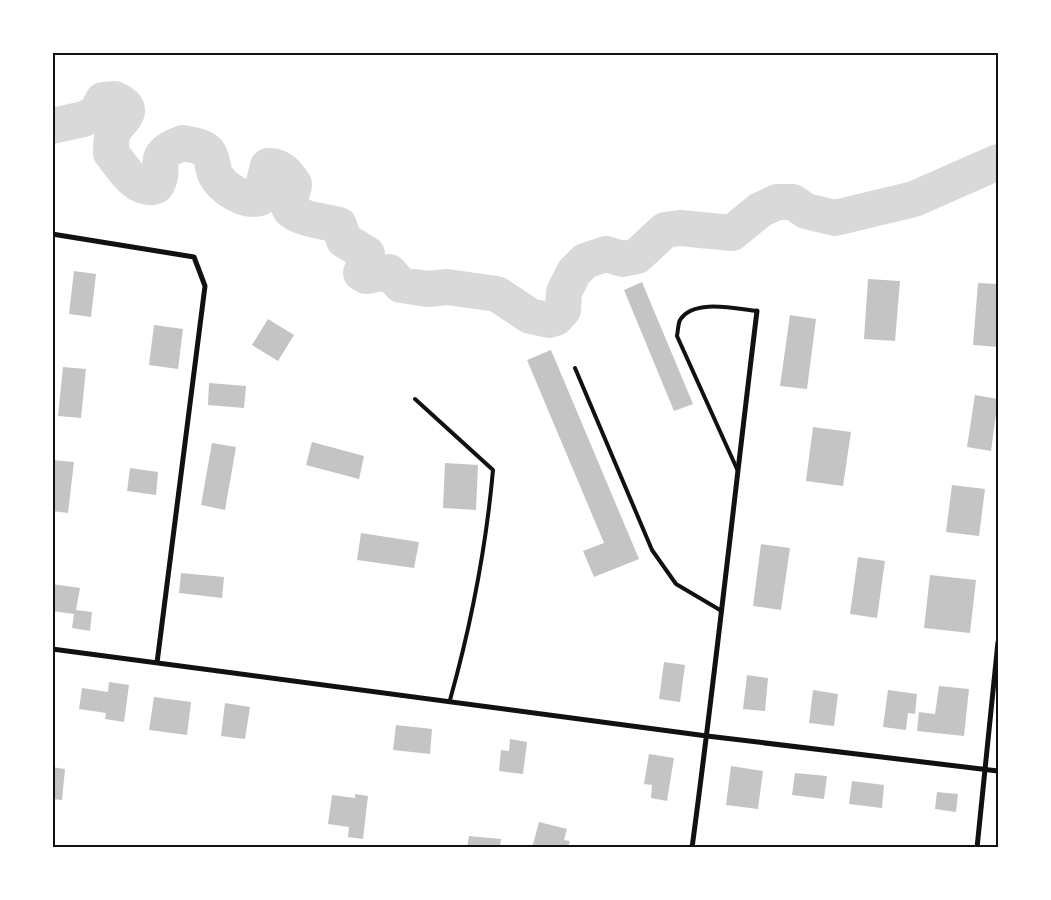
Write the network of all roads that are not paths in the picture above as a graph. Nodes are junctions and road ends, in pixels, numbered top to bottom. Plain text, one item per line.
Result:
1 (52, 234) edge
2 (756, 311) joint
3 (575, 368) dead end
4 (415, 399) dead end
5 (737, 469) junction
6 (720, 610) junction
7 (998, 642) edge
8 (52, 649) edge
9 (157, 663) junction
10 (450, 700) junction
11 (707, 736) junction
12 (986, 770) junction
13 (998, 771) edge
14 (692, 848) edge
15 (977, 848) edge

1 - 9 street
2 - 5 street
2 - 5 lane
3 - 6 lane
4 - 10 lane
5 - 6 street
6 - 11 street
7 - 12 street
8 - 9 street
9 - 10 street
10 - 11 street
11 - 12 street
11 - 14 street
12 - 13 street
12 - 15 street

